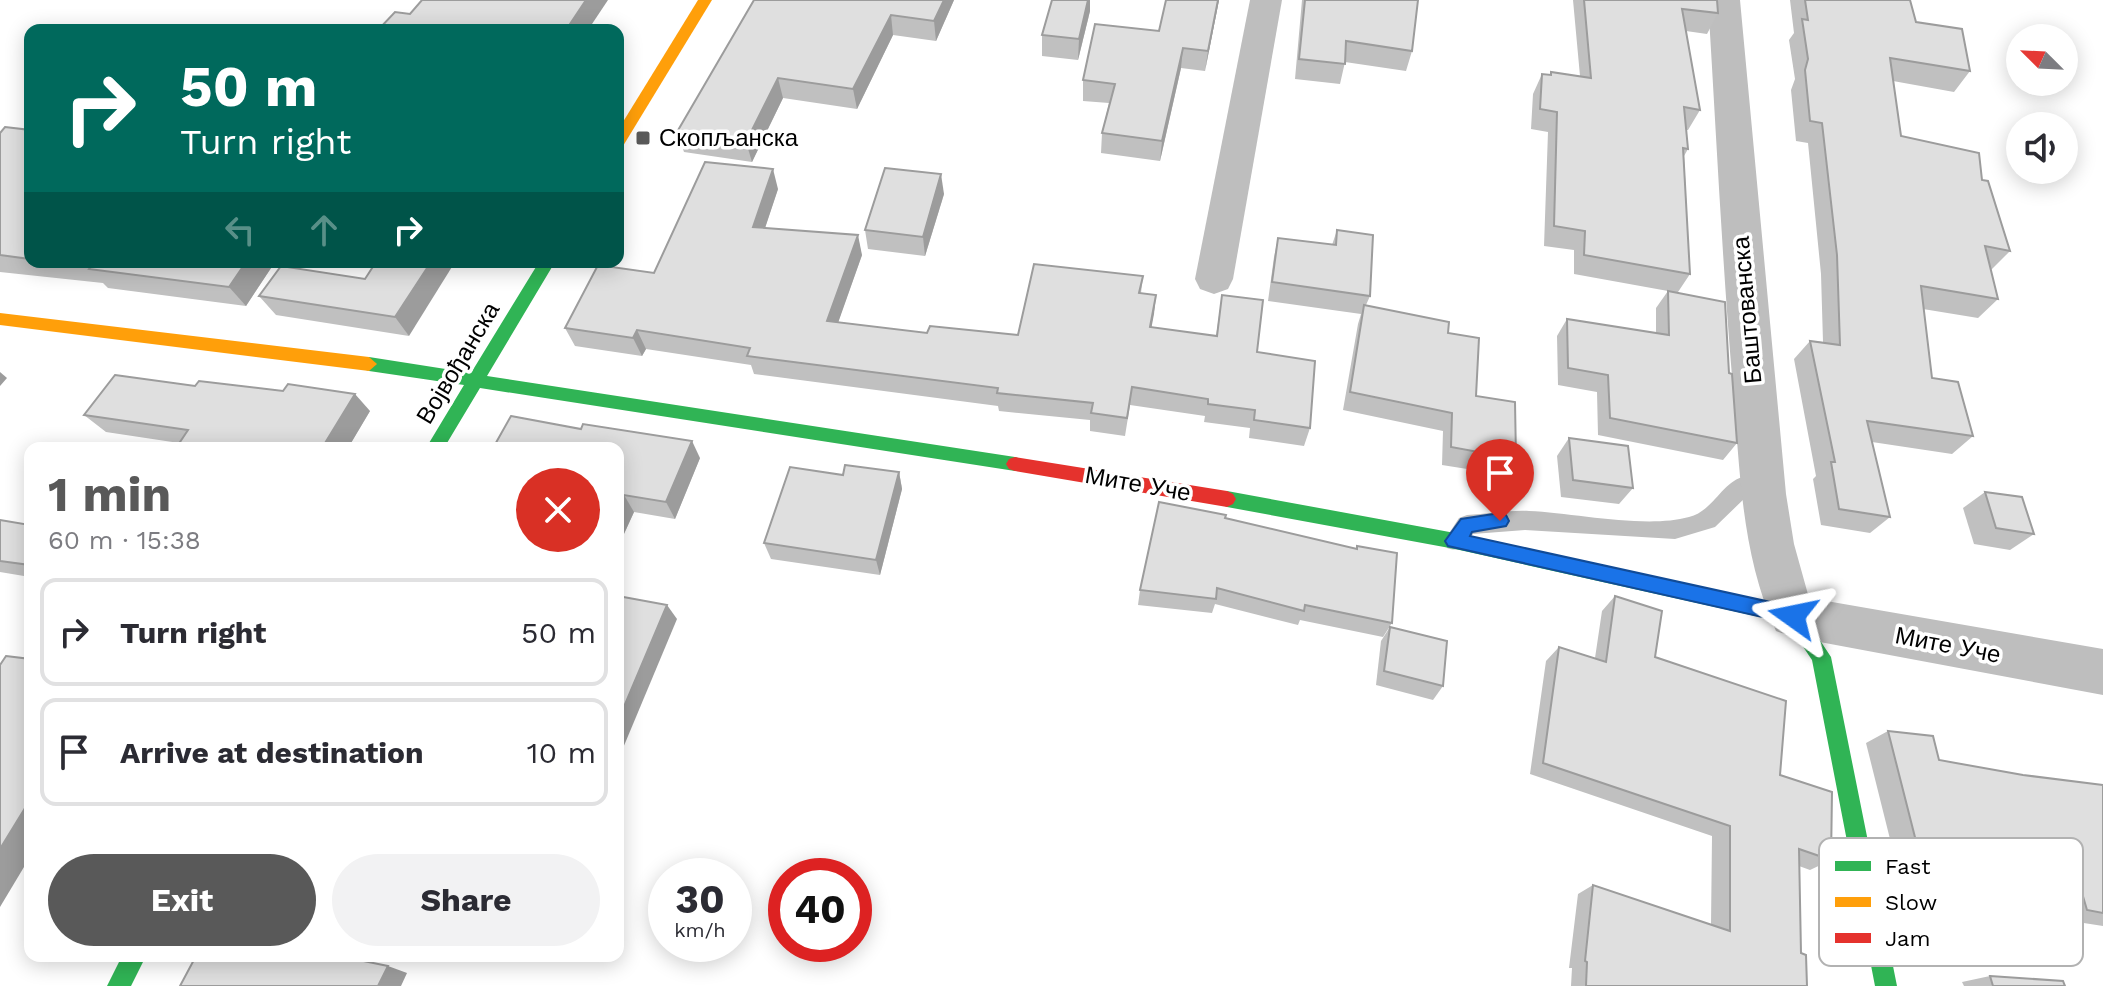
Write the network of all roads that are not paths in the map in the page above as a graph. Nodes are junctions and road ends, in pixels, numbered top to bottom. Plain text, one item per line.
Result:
1 (705, 0) edge
2 (1266, 0) edge
3 (1724, 0) edge
4 (624, 132) edge
5 (543, 268) edge
6 (1214, 279) dead end
7 (0, 319) edge
8 (477, 379) junction
9 (439, 442) edge
10 (1764, 487) junction
11 (1455, 541) junction
12 (1800, 625) junction
13 (2103, 672) edge
14 (1858, 838) edge
15 (132, 962) edge
16 (1882, 966) edge
17 (118, 986) edge
18 (1886, 986) edge

1 - 4 street
2 - 6 street
3 - 10 street, Баштованска
5 - 8 street, Војвођанска
7 - 8 street
8 - 9 street, Војвођанска
8 - 11 street, Мите Уче
10 - 11 lane
10 - 12 street, Баштованска
11 - 12 street, Мите Уче
12 - 13 street, Мите Уче
12 - 14 street, Баштованска
15 - 17 street
16 - 18 street, Баштованска

